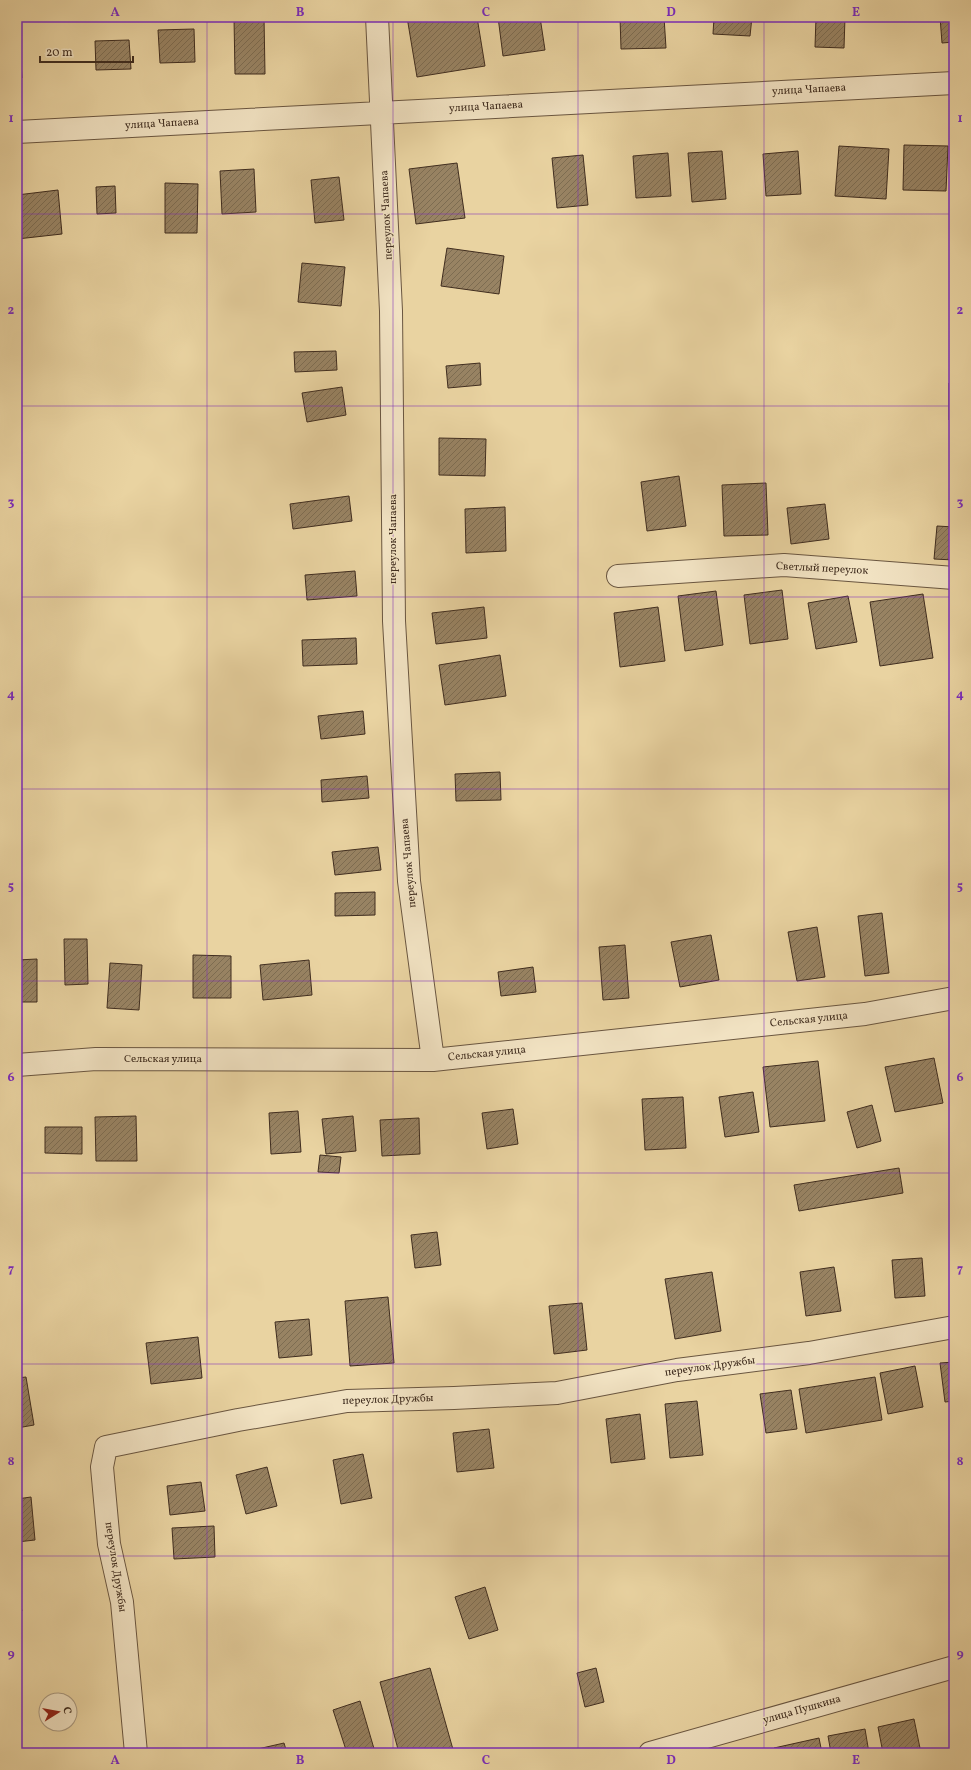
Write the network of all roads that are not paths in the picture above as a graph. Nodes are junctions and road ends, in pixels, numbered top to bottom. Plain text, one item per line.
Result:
1 (378, 17) edge
2 (954, 83) edge
3 (382, 113) junction
4 (17, 132) edge
5 (618, 576) dead end
6 (954, 578) edge
7 (954, 998) edge
8 (433, 1060) junction
9 (17, 1065) edge
10 (954, 1327) edge
11 (954, 1667) edge
12 (136, 1753) edge
13 (650, 1753) edge

1 - 3 street, переулок Чапаева
2 - 3 street, улица Чапаева
3 - 4 street, улица Чапаева
3 - 8 street, переулок Чапаева
5 - 6 street, Светлый переулок
7 - 8 street, Сельская улица
8 - 9 street, Сельская улица
10 - 12 street, переулок Дружбы
11 - 13 street, улица Пушкина

